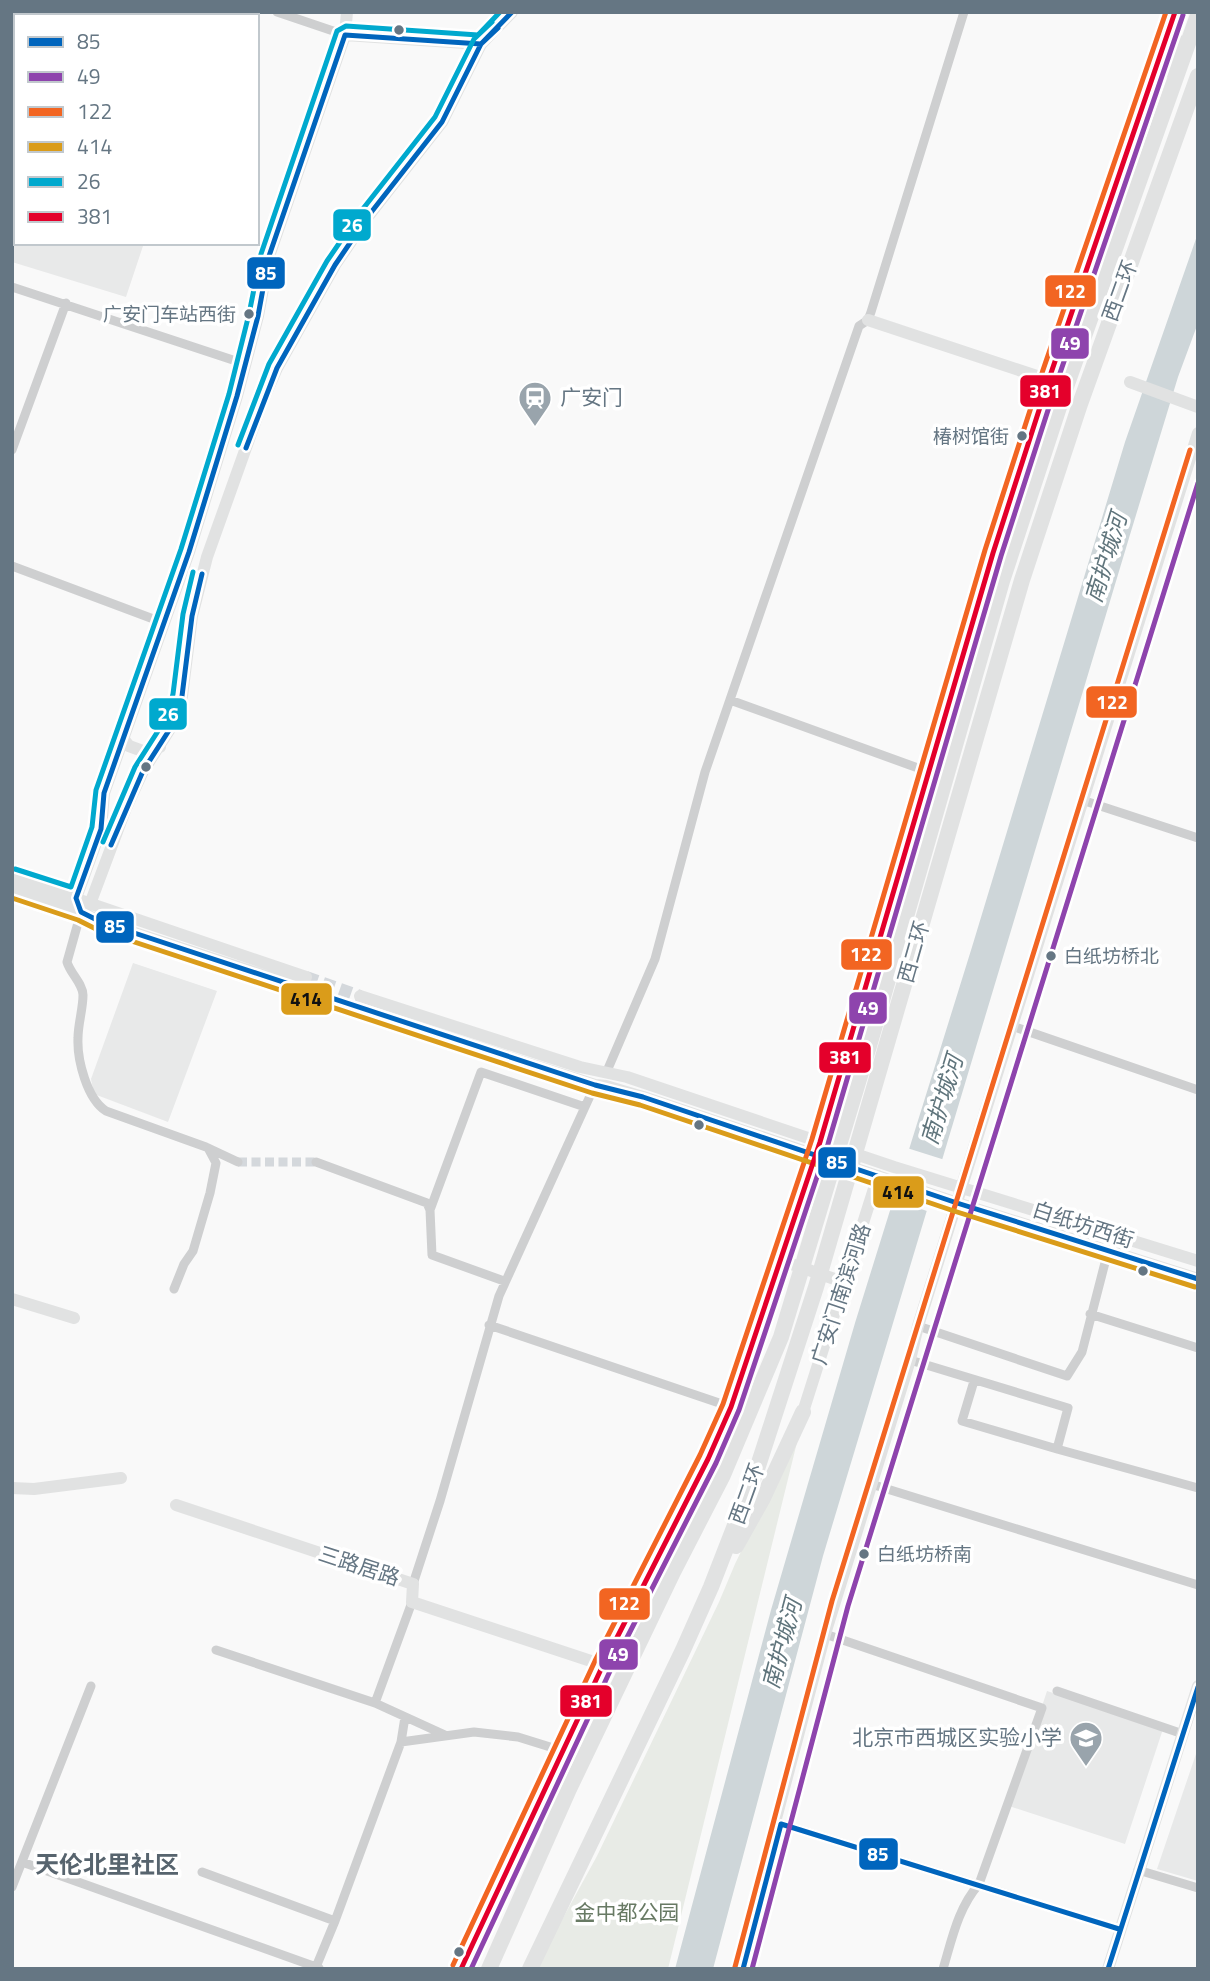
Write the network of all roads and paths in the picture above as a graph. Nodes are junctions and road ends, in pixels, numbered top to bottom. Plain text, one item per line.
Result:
1 (277, 12) edge
2 (347, 12) edge
3 (512, 12) edge
4 (964, 12) edge
5 (1175, 12) edge
6 (1198, 15) edge
7 (345, 35) junction
8 (1191, 36) junction
9 (481, 44) junction
10 (1198, 76) edge
11 (1150, 86) junction
12 (12, 287) edge
13 (66, 303) junction
14 (869, 316) junction
15 (245, 364) junction
16 (1050, 377) junction
17 (1130, 382) dead end
18 (237, 396) junction
19 (263, 400) junction
20 (1192, 404) edge
21 (1198, 433) edge
22 (12, 450) edge
23 (1198, 453) edge
24 (1017, 481) junction
25 (1013, 548) junction
26 (189, 552) junction
27 (207, 558) junction
28 (12, 565) edge
29 (164, 623) junction
30 (730, 700) junction
31 (122, 737) junction
32 (160, 747) junction
33 (929, 772) junction
34 (1085, 801) junction
35 (1198, 838) edge
36 (13, 887) edge
37 (76, 898) junction
38 (85, 908) junction
39 (304, 983) tunnel mouth
40 (1015, 1027) junction
41 (607, 1071) junction
42 (595, 1086) junction
43 (1198, 1090) edge
44 (584, 1107) junction
45 (820, 1142) junction
46 (206, 1147) junction
47 (815, 1155) junction
48 (238, 1162) tunnel mouth
49 (316, 1162) tunnel mouth
50 (884, 1178) junction
51 (960, 1186) junction
52 (955, 1202) junction
53 (430, 1210) junction
54 (1108, 1251) junction
55 (780, 1260) junction
56 (1198, 1261) edge
57 (1198, 1279) edge
58 (504, 1280) junction
59 (846, 1283) junction
60 (174, 1289) dead end
61 (12, 1299) edge
62 (1090, 1314) junction
63 (74, 1318) dead end
64 (489, 1325) junction
65 (921, 1327) junction
66 (1198, 1348) edge
67 (913, 1361) junction
68 (974, 1381) junction
69 (731, 1407) junction
70 (803, 1412) joint
71 (1057, 1449) junction
72 (121, 1478) dead end
73 (874, 1485) junction
74 (12, 1488) edge
75 (1198, 1488) edge
76 (685, 1502) junction
77 (176, 1505) dead end
78 (673, 1572) junction
79 (413, 1584) junction
80 (1198, 1585) edge
81 (711, 1587) junction
82 (412, 1602) junction
83 (828, 1635) junction
84 (216, 1650) dead end
85 (603, 1665) junction
86 (91, 1686) dead end
87 (1198, 1686) edge
88 (1057, 1691) dead end
89 (375, 1703) junction
90 (405, 1717) junction
91 (1183, 1734) junction
92 (447, 1735) junction
93 (401, 1742) junction
94 (563, 1751) junction
95 (569, 1789) junction
96 (778, 1823) junction
97 (521, 1838) junction
98 (22, 1862) junction
99 (1138, 1870) junction
100 (202, 1872) dead end
101 (979, 1884) junction
102 (12, 1886) edge
103 (1198, 1888) edge
104 (335, 1921) junction
105 (1119, 1929) junction
106 (318, 1968) edge
107 (461, 1969) edge
108 (489, 1969) edge
109 (530, 1969) edge
110 (736, 1969) edge
111 (743, 1969) edge
112 (943, 1969) edge
113 (1108, 1969) edge

1 - 7 street
2 - 7 street
3 - 9 street
4 - 14 street
5 - 11 street
6 - 8 highway, 西二环
7 - 9 street
7 - 15 street
8 - 11 highway
8 - 25 highway, 西二环
9 - 19 street
10 - 81 highway, 西二环
11 - 16 street
12 - 13 street
13 - 15 street
13 - 22 street
14 - 16 street
14 - 30 street
15 - 18 street
16 - 24 street
17 - 20 street
18 - 19 street
18 - 26 street
19 - 27 street
21 - 34 street
23 - 34 street
24 - 25 highway
24 - 33 street
25 - 78 highway, 西二环
26 - 27 street
26 - 29 street
27 - 32 street
28 - 29 street
29 - 31 street
30 - 33 street
30 - 41 street
31 - 32 street
31 - 37 street
32 - 38 street
33 - 45 street
34 - 35 street
34 - 40 street
36 - 37 street
36 - 38 street
37 - 38 street
38 - 39 street
38 - 46 street
40 - 43 street
40 - 51 street
41 - 42 street, 白纸坊西街
41 - 45 street, 白纸坊西街
42 - 44 street
42 - 47 street, 白纸坊西街
44 - 53 street
44 - 58 street
45 - 47 street
45 - 51 street, 白纸坊西街
46 - 48 street
46 - 60 street
47 - 50 street, 白纸坊西街
47 - 55 street
49 - 53 street
50 - 52 street, 白纸坊西街
50 - 59 street, 广安门南滨河路
51 - 52 street
51 - 56 street, 白纸坊西街
52 - 54 street, 白纸坊西街
52 - 65 street
53 - 58 street
54 - 57 street, 白纸坊西街
54 - 62 street
55 - 59 street
55 - 69 street
58 - 64 street
59 - 70 street, 广安门南滨河路
61 - 63 street
62 - 65 street
62 - 66 street
64 - 69 street
64 - 79 street
65 - 67 street
67 - 68 street
67 - 73 street
68 - 71 street
68 - 71 street
69 - 76 street
70 - 81 highway
71 - 75 street
72 - 74 street
73 - 80 street
73 - 83 street
76 - 78 highway
76 - 85 street
77 - 79 street, 三路居路
78 - 95 highway, 西二环
79 - 82 street, 三路居路
81 - 109 highway, 西二环
82 - 85 street, 三路居路
82 - 89 street
83 - 96 street
83 - 101 street
84 - 89 street
85 - 94 street
86 - 98 street
87 - 91 street
88 - 91 street
89 - 90 street
90 - 92 street
90 - 93 street
91 - 99 street
92 - 93 street
92 - 94 street
93 - 104 street
94 - 97 street
95 - 97 highway
95 - 108 highway, 西二环
96 - 101 street
96 - 110 street
96 - 111 street
97 - 107 street
98 - 102 street
98 - 106 street
99 - 103 street
99 - 105 street
100 - 104 street
101 - 105 street
101 - 112 street
104 - 106 street
105 - 113 street

